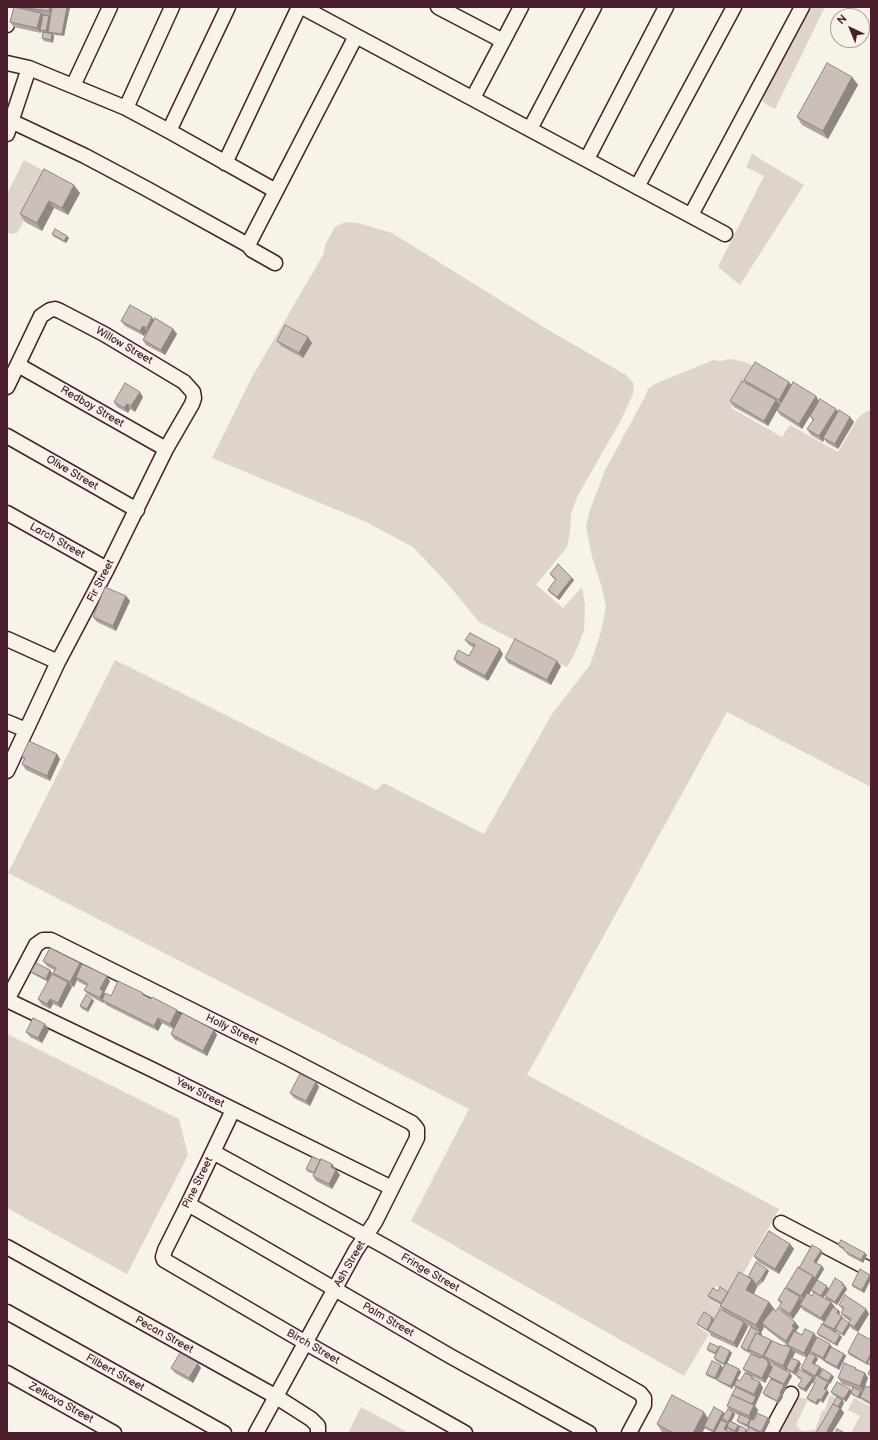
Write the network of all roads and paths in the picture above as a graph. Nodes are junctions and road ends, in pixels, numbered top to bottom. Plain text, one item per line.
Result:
1 (11, 7) edge
2 (110, 7) edge
3 (172, 7) edge
4 (228, 7) edge
5 (300, 7) edge
6 (438, 7) edge
7 (521, 7) edge
8 (594, 7) edge
9 (666, 7) edge
10 (734, 7) edge
11 (802, 7) edge
12 (453, 10) edge
13 (7, 25) edge
14 (356, 36) junction
15 (503, 41) junction
16 (7, 63) edge
17 (29, 68) junction
18 (73, 86) junction
19 (473, 98) junction
20 (126, 108) junction
21 (9, 127) edge
22 (530, 129) junction
23 (169, 131) junction
24 (587, 159) junction
25 (225, 163) junction
26 (637, 186) junction
27 (276, 191) junction
28 (691, 215) junction
29 (725, 234) dead end
30 (248, 245) junction
31 (275, 263) dead end
32 (18, 365) junction
33 (7, 387) edge
34 (193, 392) joint
35 (7, 436) edge
36 (166, 449) junction
37 (136, 510) junction
38 (7, 512) edge
39 (107, 569) junction
40 (7, 639) edge
41 (58, 662) junction
42 (7, 722) edge
43 (26, 730) junction
44 (7, 771) edge
45 (7, 1000) edge
46 (233, 1110) junction
47 (417, 1129) joint
48 (213, 1152) junction
49 (392, 1188) junction
50 (188, 1204) junction
51 (781, 1222) dead end
52 (365, 1236) junction
53 (7, 1247) edge
54 (163, 1257) joint
55 (871, 1270) edge
56 (335, 1289) junction
57 (7, 1312) edge
58 (306, 1343) junction
59 (7, 1373) edge
60 (791, 1394) dead end
61 (275, 1396) junction
62 (318, 1430) edge
63 (114, 1433) edge
64 (224, 1433) edge
65 (256, 1433) edge
66 (465, 1433) edge
67 (588, 1433) edge
68 (629, 1433) edge
69 (770, 1433) edge

1 - 13 street
2 - 18 street
3 - 20 street
4 - 23 street
5 - 14 street
5 - 25 street
6 - 12 street
7 - 15 street
8 - 22 street
9 - 24 street
10 - 26 street
11 - 28 street
12 - 15 street
14 - 19 street
14 - 27 street
15 - 19 street
16 - 17 street
17 - 18 street
17 - 21 street
18 - 20 street
19 - 22 street
20 - 23 street
21 - 30 street
22 - 24 street
23 - 25 street
24 - 26 street
25 - 27 street
26 - 28 street
27 - 30 street
28 - 29 street
30 - 31 street
32 - 33 street
32 - 34 street, Willow Street
32 - 36 street, Redbay Street
34 - 36 street, Fir Street
35 - 37 street, Olive Street
36 - 37 street, Fir Street
37 - 39 street, Fir Street
38 - 39 street, Larch Street
39 - 41 street, Fir Street
40 - 41 street
41 - 43 street, Fir Street
42 - 43 street
43 - 44 street, Fir Street
45 - 46 street, Yew Street
45 - 47 street, Holly Street
46 - 48 street, Pine Street
46 - 49 street, Yew Street
47 - 49 street, Ash Street
48 - 50 street, Pine Street
48 - 52 street, Fringe Street
49 - 52 street, Ash Street
50 - 54 street, Pine Street
50 - 56 street, Palm Street
51 - 55 street
52 - 56 street, Ash Street
52 - 68 street, Fringe Street
53 - 61 street, Pecan Street
54 - 58 street, Birch Street
56 - 58 street, Ash Street
56 - 67 street, Palm Street
57 - 64 street, Filbert Street
58 - 61 street, Ash Street
58 - 66 street, Birch Street
59 - 63 street, Zelkova Street
60 - 69 street
61 - 62 street, Pecan Street
61 - 65 street, Ash Street

